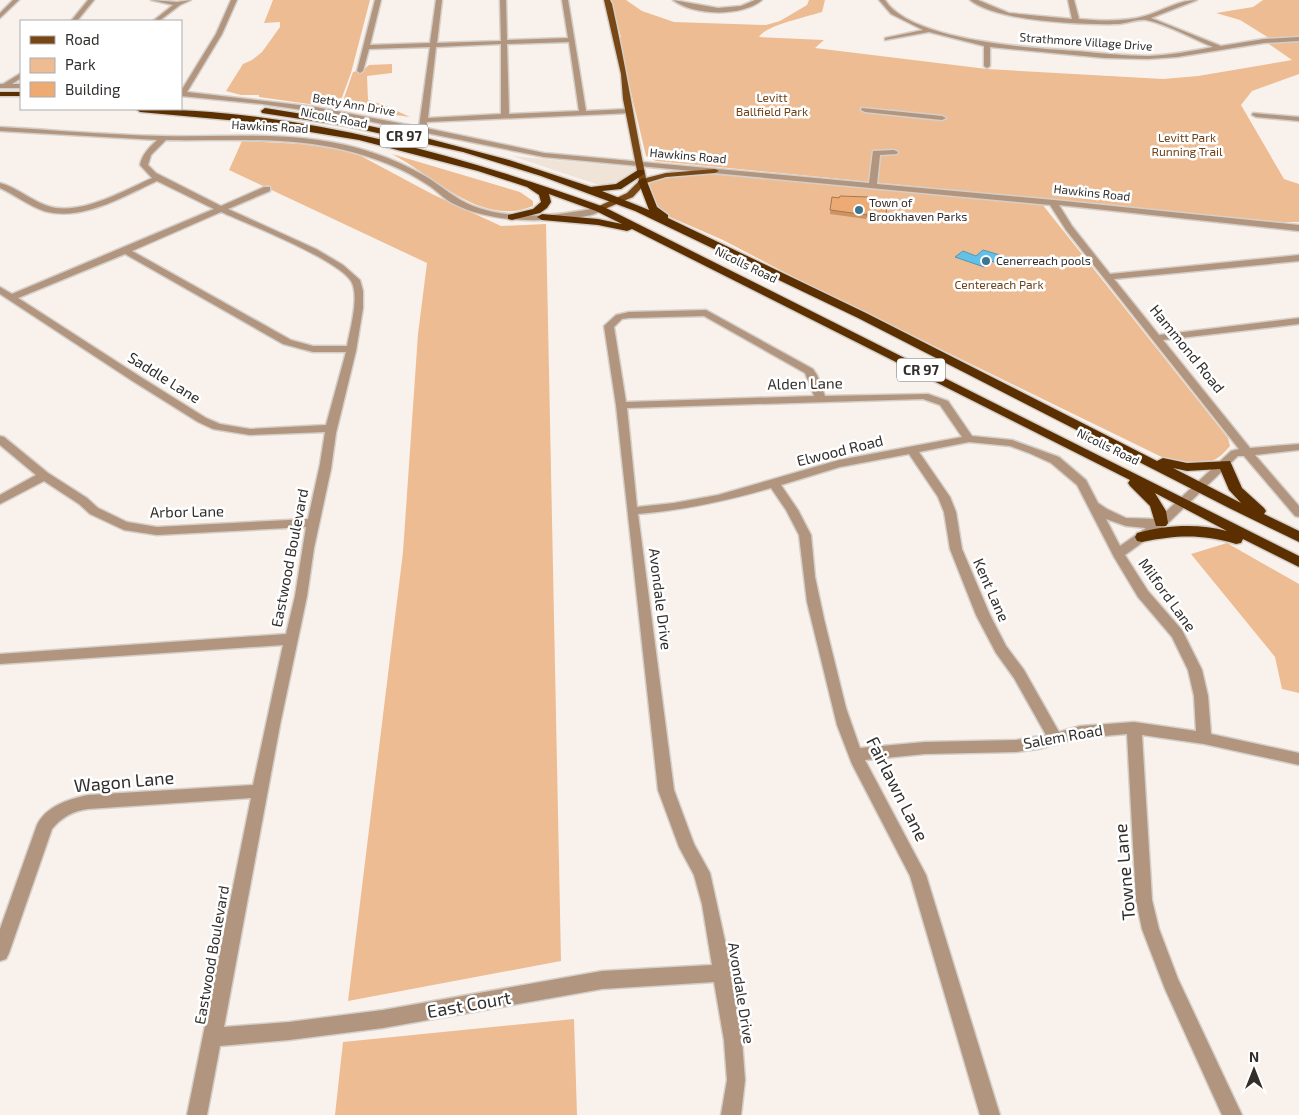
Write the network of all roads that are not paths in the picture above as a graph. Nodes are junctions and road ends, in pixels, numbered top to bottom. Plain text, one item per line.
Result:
1 (16, 0) edge
2 (91, 0) edge
3 (154, 0) edge
4 (188, 0) edge
5 (234, 0) edge
6 (378, 0) edge
7 (439, 0) edge
8 (503, 0) edge
9 (565, 0) edge
10 (602, 0) edge
11 (607, 0) edge
12 (676, 0) edge
13 (759, 0) edge
14 (882, 0) edge
15 (973, 0) edge
16 (1071, 0) edge
17 (1194, 0) edge
18 (178, 4) junction
19 (0, 16) edge
20 (1145, 18) junction
21 (75, 20) edge
22 (157, 20) edge
23 (1076, 21) junction
24 (930, 30) junction
25 (1299, 38) edge
26 (887, 39) dead end
27 (571, 40) junction
28 (504, 42) junction
29 (434, 45) junction
30 (987, 46) junction
31 (366, 47) junction
32 (1220, 48) junction
33 (987, 66) dead end
34 (360, 70) dead end
35 (20, 76) edge
36 (20, 86) edge
37 (2, 89) edge
38 (20, 94) edge
39 (182, 97) edge
40 (626, 99) junction
41 (0, 103) edge
42 (20, 103) edge
43 (151, 110) edge
44 (865, 110) dead end
45 (628, 111) junction
46 (583, 113) junction
47 (1256, 115) dead end
48 (505, 117) junction
49 (942, 118) dead end
50 (1299, 119) edge
51 (424, 120) junction
52 (0, 129) edge
53 (423, 130) junction
54 (164, 138) junction
55 (894, 152) dead end
56 (793, 167) dead end
57 (714, 171) junction
58 (641, 173) junction
59 (858, 174) dead end
60 (157, 178) junction
61 (790, 178) junction
62 (522, 182) junction
63 (856, 184) junction
64 (0, 185) edge
65 (873, 185) junction
66 (582, 186) junction
67 (267, 189) dead end
68 (620, 200) junction
69 (1054, 202) junction
70 (221, 209) junction
71 (600, 209) junction
72 (512, 216) junction
73 (542, 217) junction
74 (672, 224) junction
75 (1299, 228) edge
76 (658, 238) junction
77 (125, 251) junction
78 (1299, 258) edge
79 (1109, 277) junction
80 (0, 290) edge
81 (12, 297) junction
82 (1299, 321) edge
83 (1158, 338) junction
84 (351, 349) junction
85 (820, 398) junction
86 (621, 405) junction
87 (331, 428) junction
88 (0, 439) edge
89 (969, 439) junction
90 (1106, 439) junction
91 (1299, 447) edge
92 (912, 450) junction
93 (1248, 451) junction
94 (1055, 460) joint
95 (1224, 464) junction
96 (1121, 471) junction
97 (44, 476) junction
98 (773, 483) junction
99 (1199, 487) junction
100 (0, 500) edge
101 (1184, 503) junction
102 (1093, 505) junction
103 (632, 511) junction
104 (1299, 513) edge
105 (313, 523) junction
106 (1162, 523) junction
107 (1296, 535) edge
108 (1142, 537) junction
109 (1118, 554) junction
110 (1298, 562) edge
111 (291, 639) junction
112 (0, 659) edge
113 (1134, 728) junction
114 (1055, 738) junction
115 (1204, 738) junction
116 (855, 756) junction
117 (1299, 760) edge
118 (259, 792) junction
119 (0, 953) edge
120 (723, 974) junction
121 (214, 1037) junction
122 (197, 1115) edge
123 (731, 1115) edge
124 (990, 1115) edge
125 (1232, 1115) edge

1 - 19 street
2 - 21 street
3 - 18 street
4 - 18 street
5 - 39 street
6 - 31 street
7 - 29 street
8 - 28 street
9 - 27 street
10 - 40 main road
11 - 40 main road
12 - 13 street
14 - 24 street, Strathmore Village Drive
15 - 23 street
16 - 23 street
17 - 20 street
18 - 22 street
20 - 23 street
20 - 32 street
24 - 26 street
24 - 30 street, Strathmore Village Drive
25 - 32 street, Strathmore Village Drive
27 - 28 street
27 - 46 street
28 - 29 street
28 - 48 street
29 - 31 street
29 - 51 street
30 - 32 street, Strathmore Village Drive
30 - 33 street
31 - 34 street
35 - 37 street
36 - 37 street
37 - 38 highway
39 - 53 street, Betty Ann Drive
39 - 66 highway, Nicolls Road / CR 97
40 - 45 main road
41 - 42 highway
43 - 62 highway, Nicolls Road / CR 97
44 - 49 street
45 - 46 street
45 - 58 main road
46 - 48 street
47 - 50 street
48 - 51 street
51 - 53 street
52 - 54 street, Hawkins Road
53 - 58 street, Betty Ann Drive
54 - 60 street
54 - 72 street, Hawkins Road
55 - 65 street
56 - 61 street
57 - 58 street, Hawkins Road
57 - 58 main road
57 - 61 street, Hawkins Road
58 - 66 highway
58 - 68 main road, Hawkins Road
58 - 74 highway
59 - 63 street
60 - 64 street
60 - 70 street, Eastwood Boulevard
61 - 63 street, Hawkins Road
62 - 71 highway, Nicolls Road / CR 97
62 - 72 highway
63 - 65 street, Hawkins Road
65 - 69 street, Hawkins Road
66 - 68 highway, Nicolls Road / CR 97
67 - 70 street
68 - 71 main road, Hawkins Road
68 - 74 highway, Nicolls Road / CR 97
69 - 75 street, Hawkins Road
69 - 79 street, Hammond Road
70 - 77 street
70 - 84 street, Eastwood Boulevard
71 - 73 street, Hawkins Road
71 - 76 highway, Nicolls Road / CR 97
72 - 73 street, Hawkins Road
73 - 76 highway
74 - 90 highway, Nicolls Road / CR 97
76 - 96 highway, Nicolls Road / CR 97
77 - 81 street
77 - 84 street
78 - 79 street
79 - 83 street, Hammond Road
80 - 81 street, Saddle Lane
81 - 87 street, Saddle Lane
82 - 83 street
83 - 93 street, Hammond Road
84 - 87 street, Eastwood Boulevard
85 - 86 street, Alden Lane
85 - 86 street, Avondale Drive
85 - 89 street, Alden Lane
86 - 103 street, Avondale Drive
87 - 105 street, Eastwood Boulevard
88 - 97 street, Arbor Lane
89 - 92 street, Elwood Road
89 - 94 street, Elwood Road
90 - 95 highway
90 - 99 highway, Nicolls Road / CR 97
91 - 93 street
92 - 98 street, Elwood Road
92 - 114 street, Kent Lane
93 - 95 street
93 - 104 street, Hammond Road
94 - 102 street, Milford Lane
95 - 99 street
95 - 107 highway
96 - 101 highway, Nicolls Road / CR 97
96 - 106 highway
97 - 100 street
97 - 105 street, Arbor Lane
98 - 103 street, Elwood Road
98 - 116 street, Fairlawn Lane
99 - 101 street
99 - 107 highway, Nicolls Road / CR 97
101 - 106 street
101 - 110 highway, Nicolls Road / CR 97
102 - 106 street
102 - 109 street, Milford Lane
103 - 120 street, Avondale Drive
105 - 111 street, Eastwood Boulevard
106 - 108 street
108 - 109 street
108 - 110 highway
109 - 115 street, Milford Lane
111 - 112 street
111 - 118 street, Eastwood Boulevard
113 - 114 street, Salem Road
113 - 115 street, Salem Road
113 - 125 street, Towne Lane
114 - 116 street, Salem Road
115 - 117 street, Salem Road
116 - 124 street, Fairlawn Lane
118 - 119 street, Wagon Lane
118 - 121 street, Eastwood Boulevard
120 - 121 street, East Court
120 - 123 street, Avondale Drive
121 - 122 street, Eastwood Boulevard

